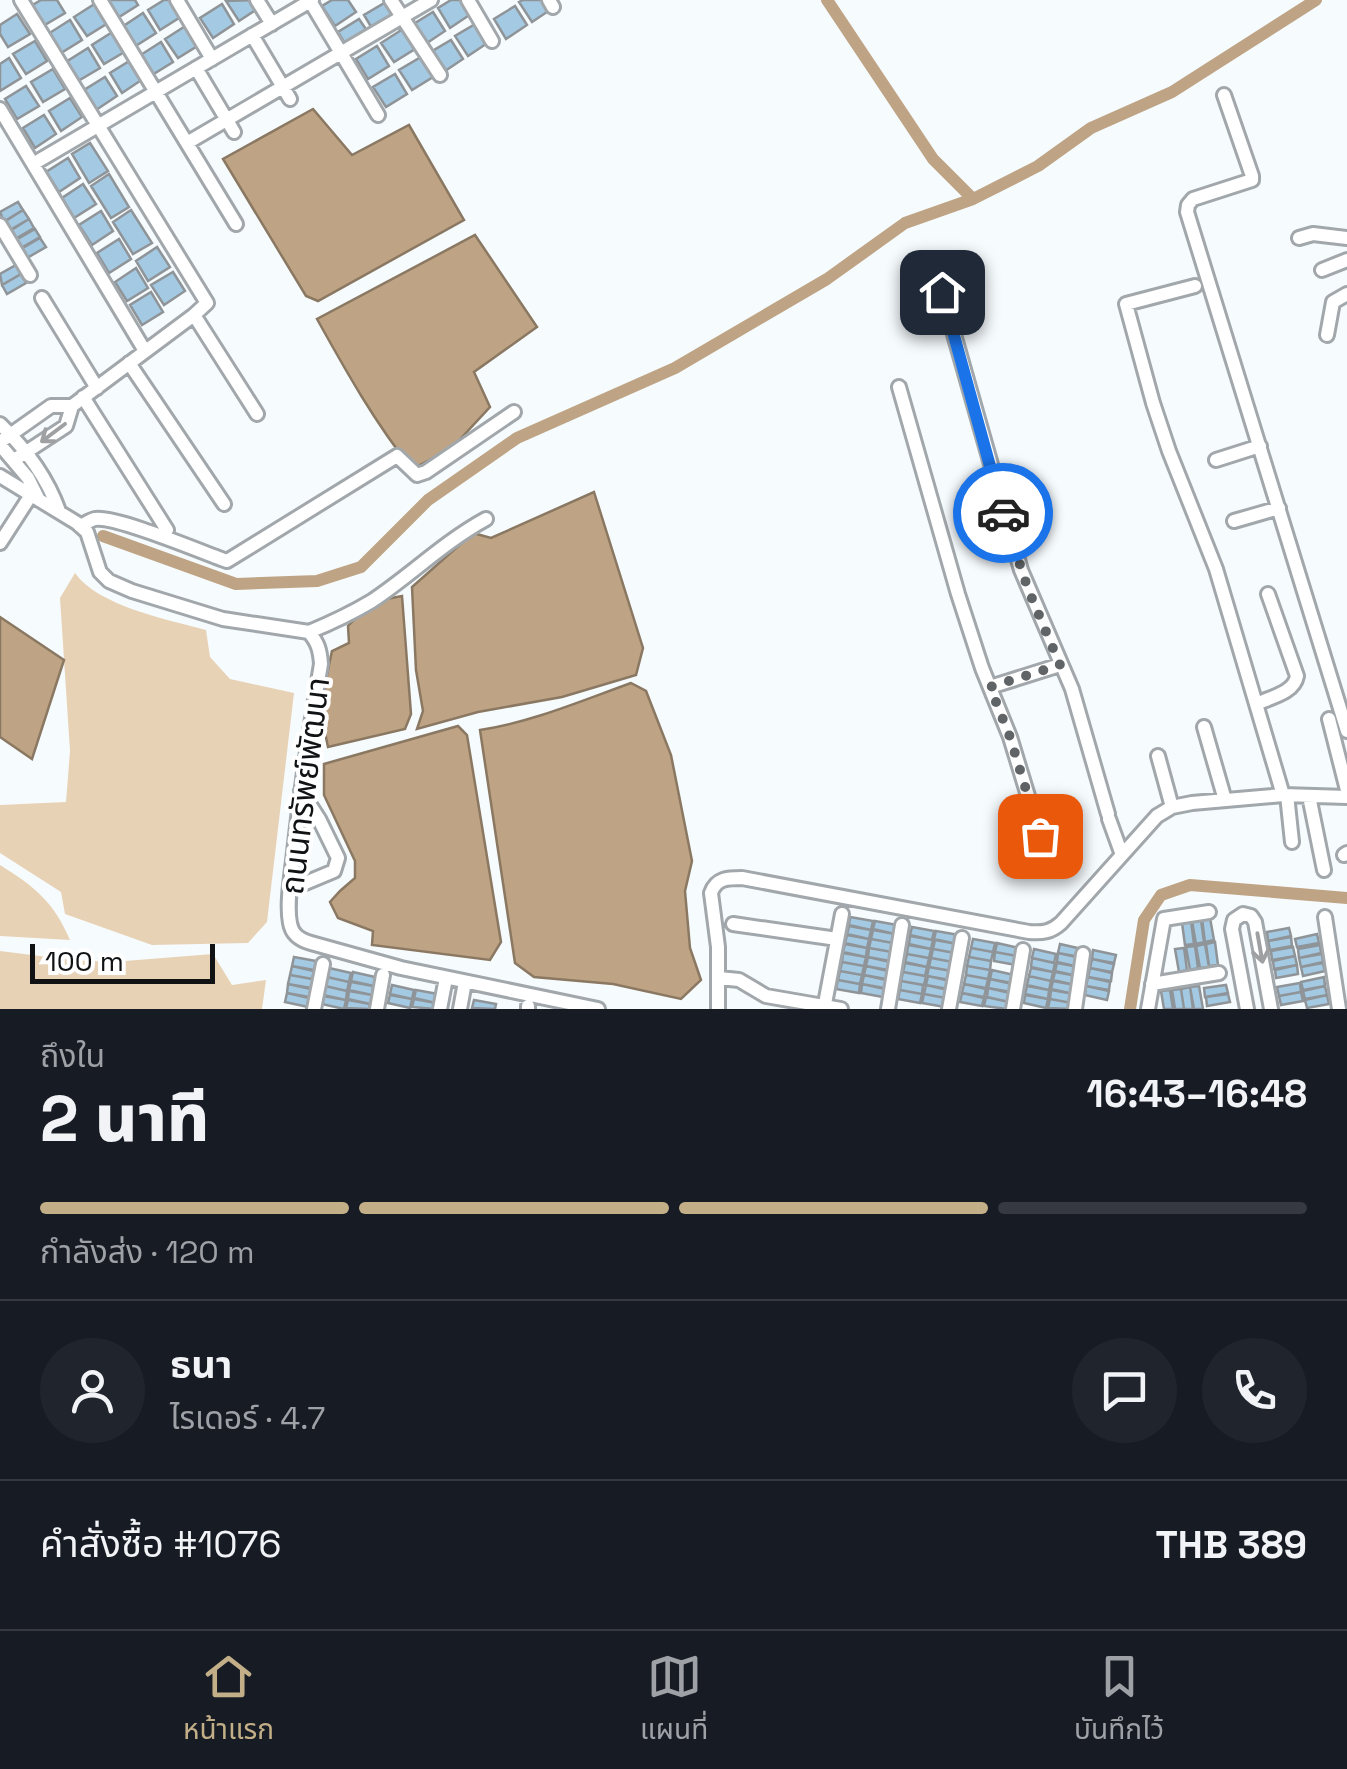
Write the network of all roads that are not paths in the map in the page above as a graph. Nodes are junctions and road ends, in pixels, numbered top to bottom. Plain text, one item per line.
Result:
1 (20, 0) edge
2 (100, 0) edge
3 (177, 0) edge
4 (257, 0) edge
5 (311, 0) edge
6 (392, 0) edge
7 (431, 0) edge
8 (468, 0) edge
9 (402, 17) junction
10 (272, 24) junction
11 (252, 35) junction
12 (492, 41) dead end
13 (341, 53) junction
14 (212, 58) junction
15 (196, 68) junction
16 (440, 75) dead end
17 (156, 91) junction
18 (286, 93) junction
19 (1224, 95) dead end
20 (0, 109) edge
21 (378, 115) dead end
22 (98, 125) junction
23 (230, 126) junction
24 (188, 143) junction
25 (33, 164) junction
26 (236, 224) dead end
27 (0, 225) edge
28 (1299, 238) dead end
29 (1347, 238) edge
30 (1347, 260) edge
31 (1322, 270) dead end
32 (30, 275) dead end
33 (1194, 286) dead end
34 (942, 292) dead end
35 (1347, 294) edge
36 (42, 298) dead end
37 (194, 316) junction
38 (1327, 334) dead end
39 (145, 350) junction
40 (129, 364) junction
41 (899, 387) dead end
42 (96, 388) junction
43 (78, 402) junction
44 (514, 412) dead end
45 (256, 414) dead end
46 (2, 436) edge
47 (1260, 446) junction
48 (20, 456) junction
49 (1216, 460) dead end
50 (0, 476) edge
51 (35, 497) junction
52 (224, 504) dead end
53 (1279, 508) junction
54 (59, 512) junction
55 (486, 519) dead end
56 (1234, 521) dead end
57 (80, 526) junction
58 (166, 530) dead end
59 (0, 543) edge
60 (1268, 594) dead end
61 (309, 632) junction
62 (1060, 665) junction
63 (990, 687) junction
64 (1256, 704) junction
65 (1329, 720) dead end
66 (1204, 727) dead end
67 (1347, 731) edge
68 (1158, 756) dead end
69 (300, 791) junction
70 (1347, 793) edge
71 (1285, 795) junction
72 (1309, 796) junction
73 (1225, 800) junction
74 (1172, 807) junction
75 (1292, 842) dead end
76 (1122, 855) junction
77 (1050, 868) dead end
78 (1324, 870) dead end
79 (291, 888) junction
80 (1209, 912) dead end
81 (842, 914) dead end
82 (1325, 917) dead end
83 (733, 924) dead end
84 (902, 925) dead end
85 (962, 938) dead end
86 (836, 939) junction
87 (1023, 950) dead end
88 (1084, 954) dead end
89 (322, 964) dead end
90 (1220, 973) dead end
91 (383, 975) dead end
92 (446, 978) junction
93 (720, 978) junction
94 (464, 982) junction
95 (1152, 984) junction
96 (764, 1002) edge
97 (824, 1008) edge
98 (314, 1009) edge
99 (376, 1009) edge
100 (440, 1009) edge
101 (460, 1009) edge
102 (598, 1009) edge
103 (718, 1009) edge
104 (842, 1009) edge
105 (888, 1009) edge
106 (950, 1009) edge
107 (1013, 1009) edge
108 (1075, 1009) edge
109 (1148, 1009) edge
110 (1247, 1009) edge
111 (1270, 1009) edge
112 (1339, 1009) edge

1 - 22 street
2 - 17 street
3 - 14 street
4 - 10 street
5 - 10 street
5 - 13 street
6 - 9 street
7 - 9 street
8 - 12 street
9 - 13 street
9 - 16 street
10 - 11 street
11 - 14 street
11 - 18 street
13 - 18 street
13 - 21 street
14 - 15 street
15 - 17 street
15 - 23 street
17 - 22 street
17 - 24 street
18 - 23 street
19 - 47 street
20 - 25 street
22 - 25 street
22 - 37 street
23 - 24 street
24 - 26 street
25 - 39 street
27 - 32 street
28 - 29 street
30 - 31 street
33 - 64 street
34 - 62 street
35 - 38 street
36 - 42 street
37 - 39 street
37 - 45 street
39 - 40 street
40 - 42 street
40 - 52 street
41 - 63 street
42 - 43 street
43 - 46 street
43 -> 48 street
43 - 58 street
44 - 57 street
46 - 48 street
47 - 49 street
47 - 53 street
48 - 51 street
48 - 54 street
50 - 51 street
51 - 54 street
51 - 59 street
53 - 56 street
53 - 67 street
54 - 57 street
55 - 61 street
57 - 61 street, ถนนทรัพย์พัฒนา
60 - 64 street
61 - 69 street, ถนนทรัพย์พัฒนา
62 - 63 street
62 - 76 street
63 - 77 street
64 - 71 street
65 - 70 street
66 - 73 street
68 - 74 street
69 - 79 street, ถนนทรัพย์พัฒนา
69 - 79 street
70 - 72 street
71 - 72 street
71 - 73 street
71 - 75 street
72 - 78 street
73 - 74 street
74 - 76 street
76 - 93 street
79 - 92 street, ถนนทรัพย์พัฒนา
80 - 95 street
81 - 86 street
82 - 112 street
83 - 86 street
84 - 105 street
85 - 106 street
86 - 97 street
87 - 107 street
88 - 108 street
89 - 98 street
90 - 95 street
91 - 99 street
92 - 94 street, ถนนทรัพย์พัฒนา
92 - 100 street
93 - 96 street
93 - 103 street
94 - 101 street
94 - 102 street, ถนนทรัพย์พัฒนา
95 - 109 street
96 - 97 street
97 - 104 street
110 -> 111 street

